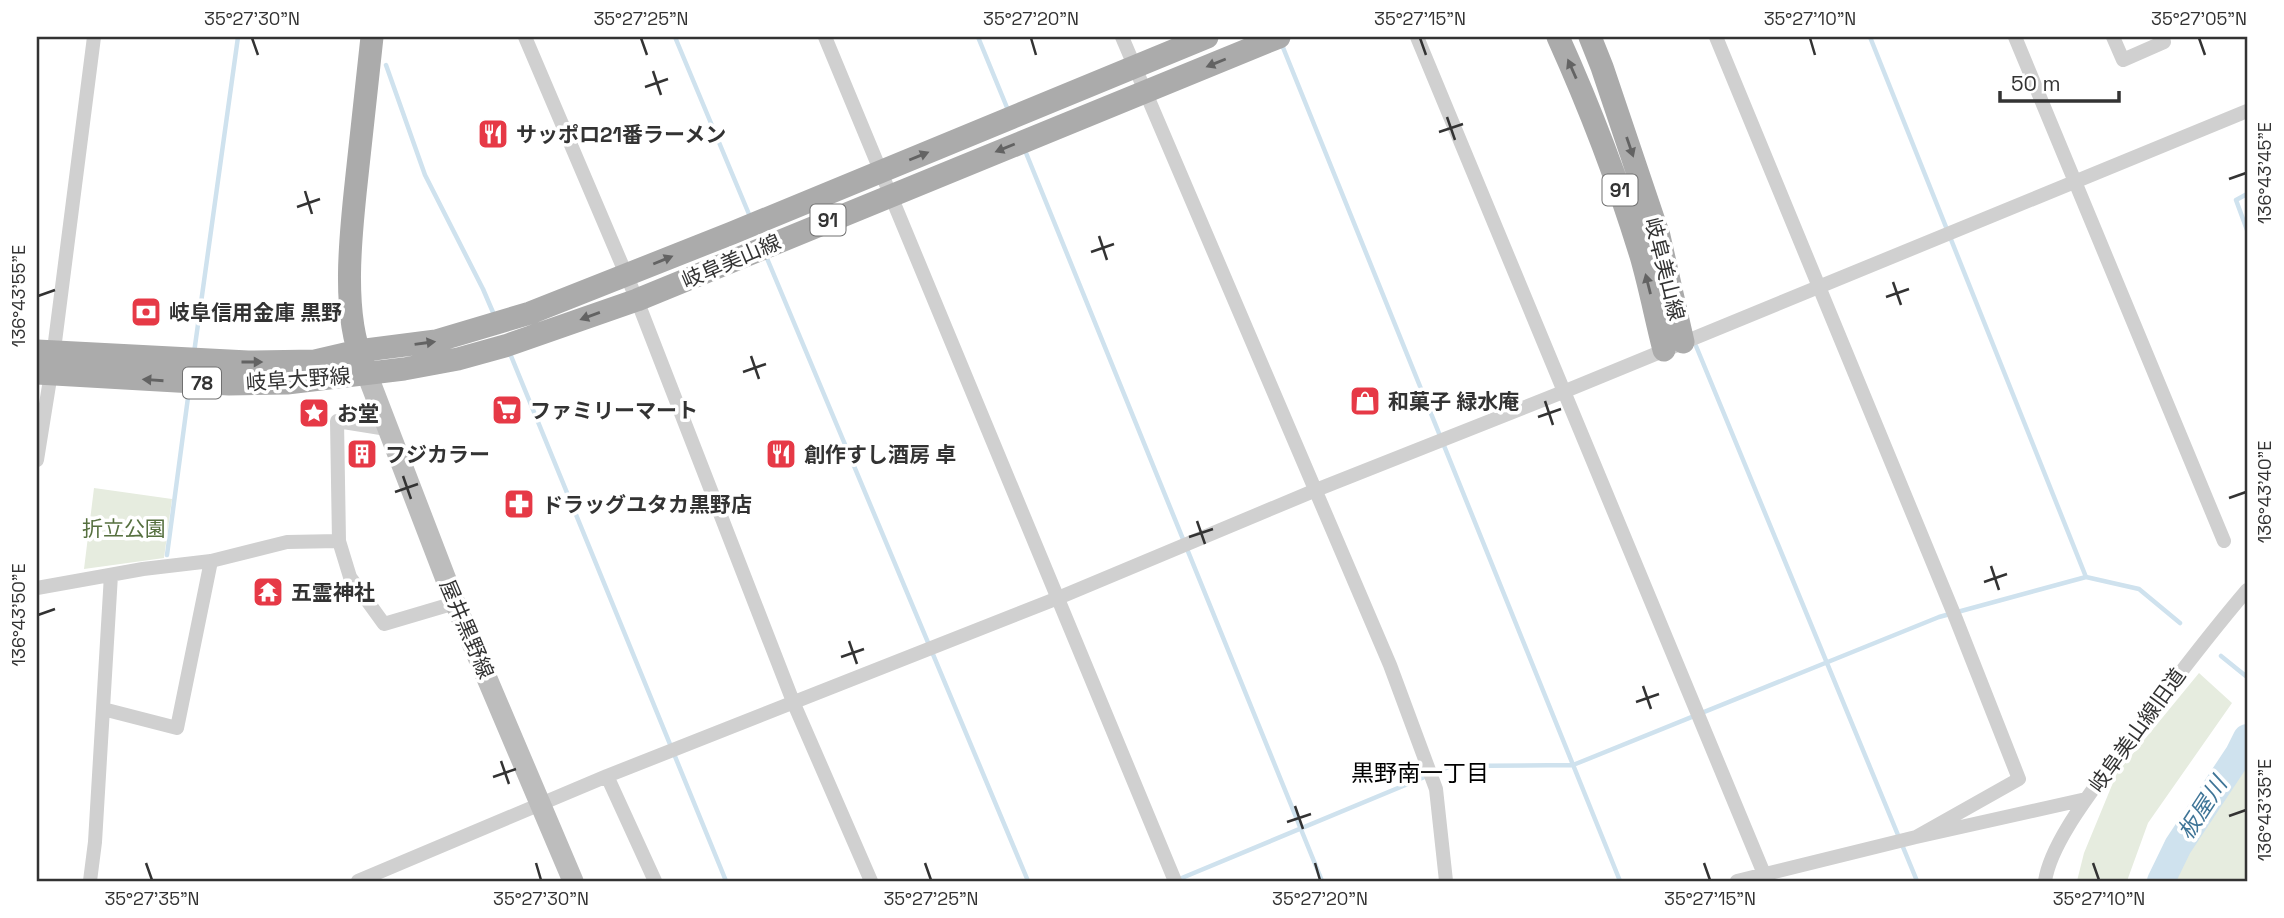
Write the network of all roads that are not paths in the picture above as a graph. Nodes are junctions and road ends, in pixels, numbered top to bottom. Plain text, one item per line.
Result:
1 (94, 37) edge
2 (372, 37) edge
3 (524, 37) edge
4 (825, 37) edge
5 (1122, 37) edge
6 (1207, 37) edge
7 (1279, 37) edge
8 (1417, 37) edge
9 (1558, 37) edge
10 (1590, 37) edge
11 (1716, 37) edge
12 (2015, 37) edge
13 (2113, 37) edge
14 (2164, 42) dead end
15 (1134, 66) junction
16 (1145, 92) junction
17 (2247, 111) edge
18 (880, 172) junction
19 (2075, 180) junction
20 (890, 195) junction
21 (626, 275) junction
22 (1819, 288) junction
23 (637, 300) junction
24 (1673, 346) junction
25 (358, 351) junction
26 (44, 362) edge
27 (367, 374) junction
28 (1563, 392) junction
29 (387, 429) junction
30 (37, 460) edge
31 (1316, 490) junction
32 (339, 541) junction
33 (2224, 541) dead end
34 (211, 561) junction
35 (111, 575) junction
36 (37, 588) edge
37 (2247, 590) edge
38 (1058, 598) junction
39 (456, 603) junction
40 (794, 704) junction
41 (103, 709) junction
42 (607, 776) junction
43 (2087, 799) junction
44 (541, 804) junction
45 (1916, 837) junction
46 (1765, 878) edge
47 (362, 880) edge
48 (90, 881) edge
49 (573, 881) edge
50 (655, 881) edge
51 (871, 881) edge
52 (1175, 881) edge
53 (1446, 881) edge
54 (1737, 881) edge
55 (2045, 881) edge

1 - 26 street
2 - 25 main road, 岐阜大野線
3 - 21 street
4 - 18 street
5 - 15 street
6 - 15 main road, 岐阜美山線 / 91
7 -> 16 main road, 岐阜美山線 / 91
8 - 28 street
24 -> 9 main road, 岐阜美山線 / 91
10 -> 24 main road, 岐阜美山線 / 91
11 - 22 street
12 - 19 street
13 - 14 street
15 - 16 street
18 -> 15 main road, 岐阜美山線 / 91
16 -> 20 main road, 岐阜美山線 / 91
16 - 31 street
17 - 19 street
18 - 20 street
21 -> 18 main road, 岐阜美山線 / 91
19 - 22 street
19 - 33 street
20 - 23 main road, 岐阜美山線 / 91
20 - 38 street
21 - 23 street
25 -> 21 main road, 岐阜美山線 / 91
22 - 24 street
22 - 45 street
23 -> 27 main road, 岐阜美山線 / 91
23 - 40 street
24 - 28 street
26 -> 25 main road, 岐阜大野線 / 78
25 - 27 main road, 岐阜大野線
27 -> 26 main road, 岐阜大野線 / 78
26 - 30 street
27 - 29 main road, 屋井黒野線
28 - 31 street
28 - 46 street
29 - 32 street
29 - 39 main road, 屋井黒野線
31 - 38 street
31 - 53 street
32 - 34 street
32 - 39 street
34 - 35 street
34 - 41 street
35 - 36 street
35 - 41 street
37 - 43 street, 岐阜美山線旧道
38 - 40 street
38 - 52 street
39 - 44 main road, 屋井黒野線
40 - 42 street
40 - 51 street
41 - 48 street
42 - 44 street
42 - 50 street
43 - 45 street
43 - 55 street, 岐阜美山線旧道
44 - 47 street
44 - 49 main road, 屋井黒野線
45 - 46 street
46 - 54 street

